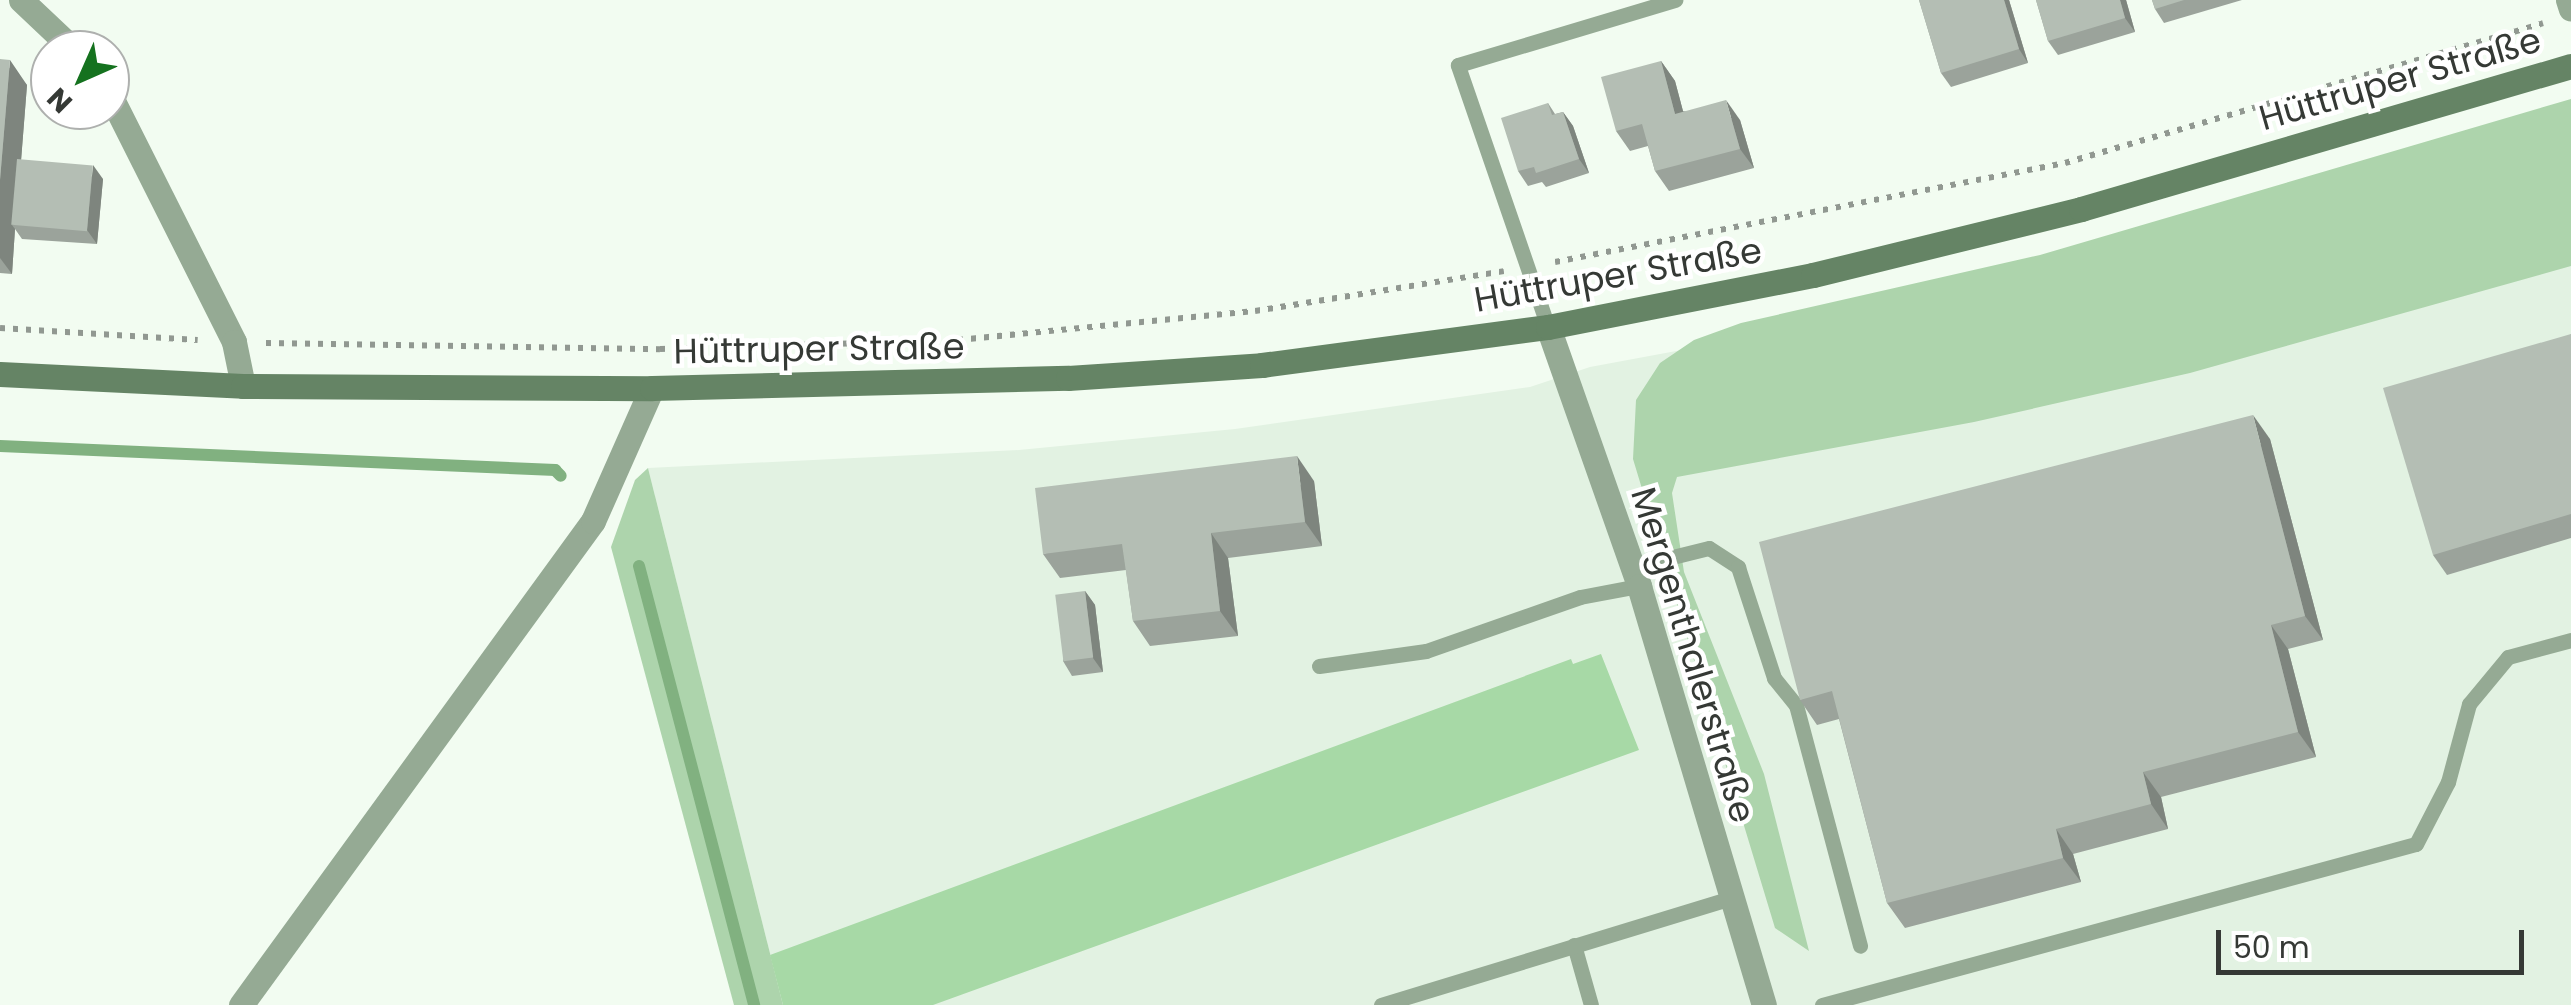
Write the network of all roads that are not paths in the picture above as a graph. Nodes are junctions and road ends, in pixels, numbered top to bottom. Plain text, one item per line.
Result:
1 (21, 0) edge
2 (1675, 0) edge
3 (53, 30) edge
4 (2571, 66) edge
5 (128, 130) edge
6 (1548, 327) junction
7 (0, 374) edge
8 (243, 386) junction
9 (652, 388) junction
10 (1636, 576) junction
11 (2571, 640) edge
12 (1320, 666) dead end
13 (1731, 898) junction
14 (1574, 945) junction
15 (1860, 946) dead end
16 (241, 1005) edge
17 (1381, 1005) edge
18 (1590, 1005) edge
19 (1764, 1005) edge
20 (1822, 1005) edge

1 - 3 street
2 - 6 lane
4 - 6 main road, Hüttruper Straße
5 - 8 street
6 - 9 main road, Hüttruper Straße
6 - 10 street, Mergenthalerstraße
7 - 8 main road, Hüttruper Straße
8 - 9 main road, Hüttruper Straße
9 - 16 street, Hüttruper Straße
10 - 12 lane
10 - 13 street, Mergenthalerstraße
10 - 15 lane
11 - 20 lane
13 - 14 lane
13 - 19 street, Mergenthalerstraße
14 - 17 lane
14 - 18 lane

